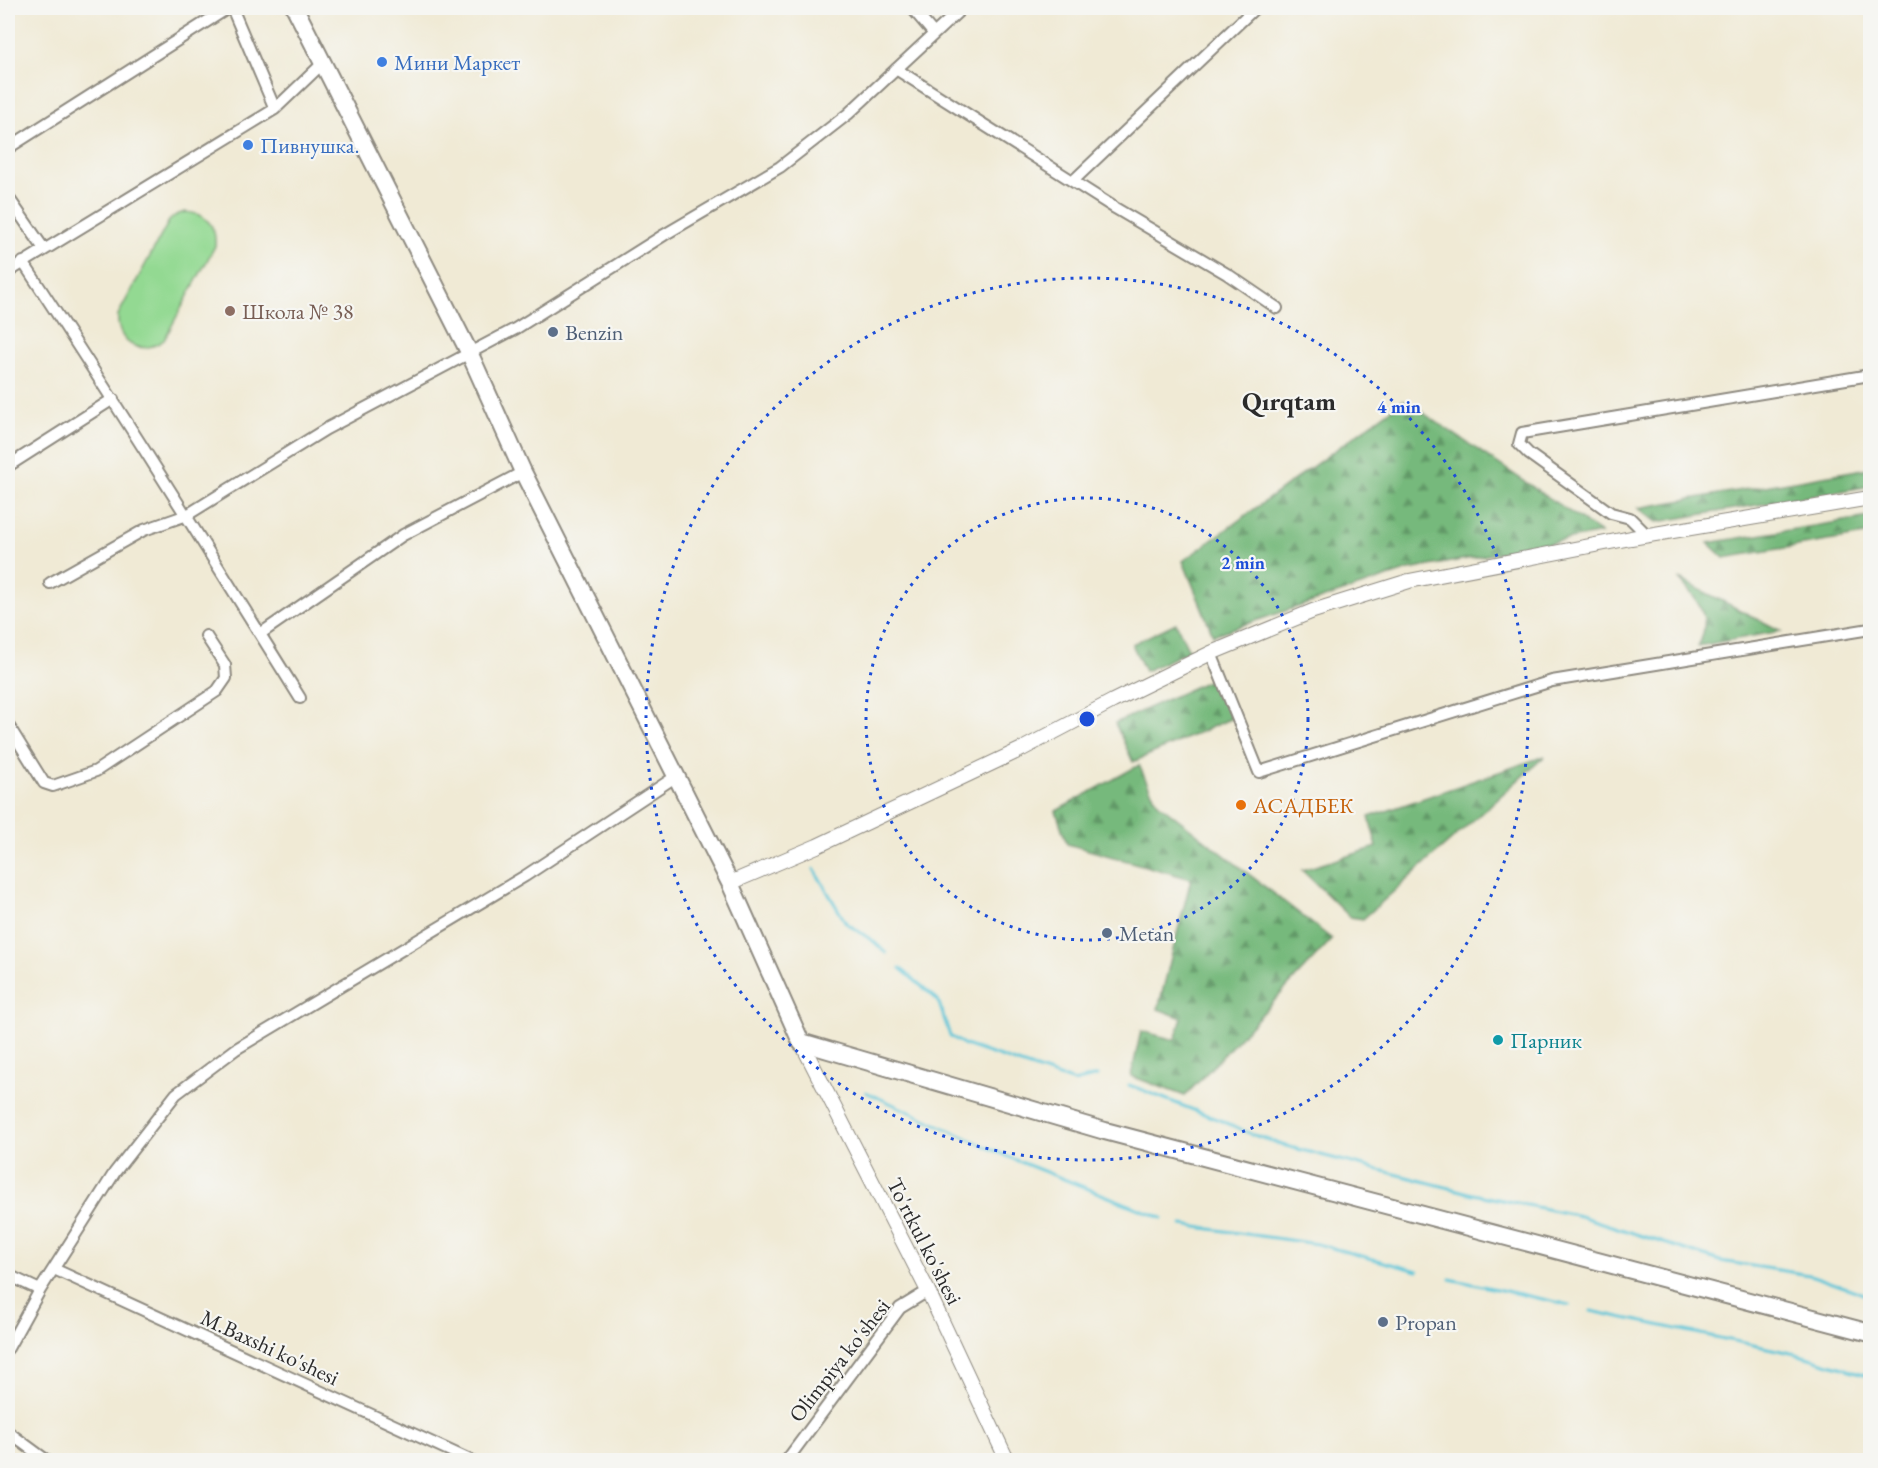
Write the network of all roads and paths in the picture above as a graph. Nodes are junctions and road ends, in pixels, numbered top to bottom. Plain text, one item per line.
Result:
1 (230, 8) edge
2 (296, 8) edge
3 (912, 8) edge
4 (962, 8) edge
5 (1255, 8) edge
6 (934, 34) junction
7 (323, 63) junction
8 (896, 69) junction
9 (275, 109) junction
10 (8, 148) edge
11 (1073, 181) junction
12 (8, 197) edge
13 (44, 249) junction
14 (23, 262) junction
15 (8, 272) edge
16 (1277, 309) dead end
17 (470, 352) junction
18 (1870, 375) edge
19 (113, 399) junction
20 (8, 466) edge
21 (523, 472) junction
22 (1870, 498) edge
23 (187, 515) junction
24 (1647, 535) junction
25 (50, 583) dead end
26 (1870, 629) edge
27 (260, 634) junction
28 (206, 636) dead end
29 (1211, 653) junction
30 (300, 698) dead end
31 (8, 724) edge
32 (675, 777) junction
33 (730, 883) junction
34 (801, 1042) junction
35 (54, 1269) junction
36 (8, 1275) edge
37 (40, 1290) junction
38 (928, 1291) junction
39 (1870, 1333) edge
40 (8, 1348) edge
41 (8, 1432) edge
42 (46, 1461) edge
43 (470, 1461) edge
44 (788, 1461) edge
45 (1007, 1461) edge

1 - 9 street
1 - 10 street
2 - 7 highway
3 - 6 street
4 - 6 street
5 - 11 street
6 - 8 street
7 - 9 street
7 - 17 highway
8 - 11 street
8 - 17 street
9 - 13 street
11 - 16 street
12 - 13 street
13 - 14 street
14 - 15 street
14 - 19 street
17 - 21 highway
17 - 23 street
18 - 24 street
19 - 20 street
19 - 23 street
21 - 27 street
21 - 32 highway
22 - 24 main road
23 - 25 street
23 - 27 street
24 - 29 main road
26 - 29 street
27 - 30 street
28 - 31 street
29 - 33 main road
32 - 33 highway
32 - 35 street
33 - 34 highway
34 - 38 main road, To'rtkul ko'shesi
34 - 39 highway
35 - 37 street
35 - 43 street, M.Baxshi ko'shesi
36 - 37 street
37 - 40 street
38 - 44 street, Olimpiya ko'shesi
38 - 45 main road, To'rtkul ko'shesi
41 - 42 street

